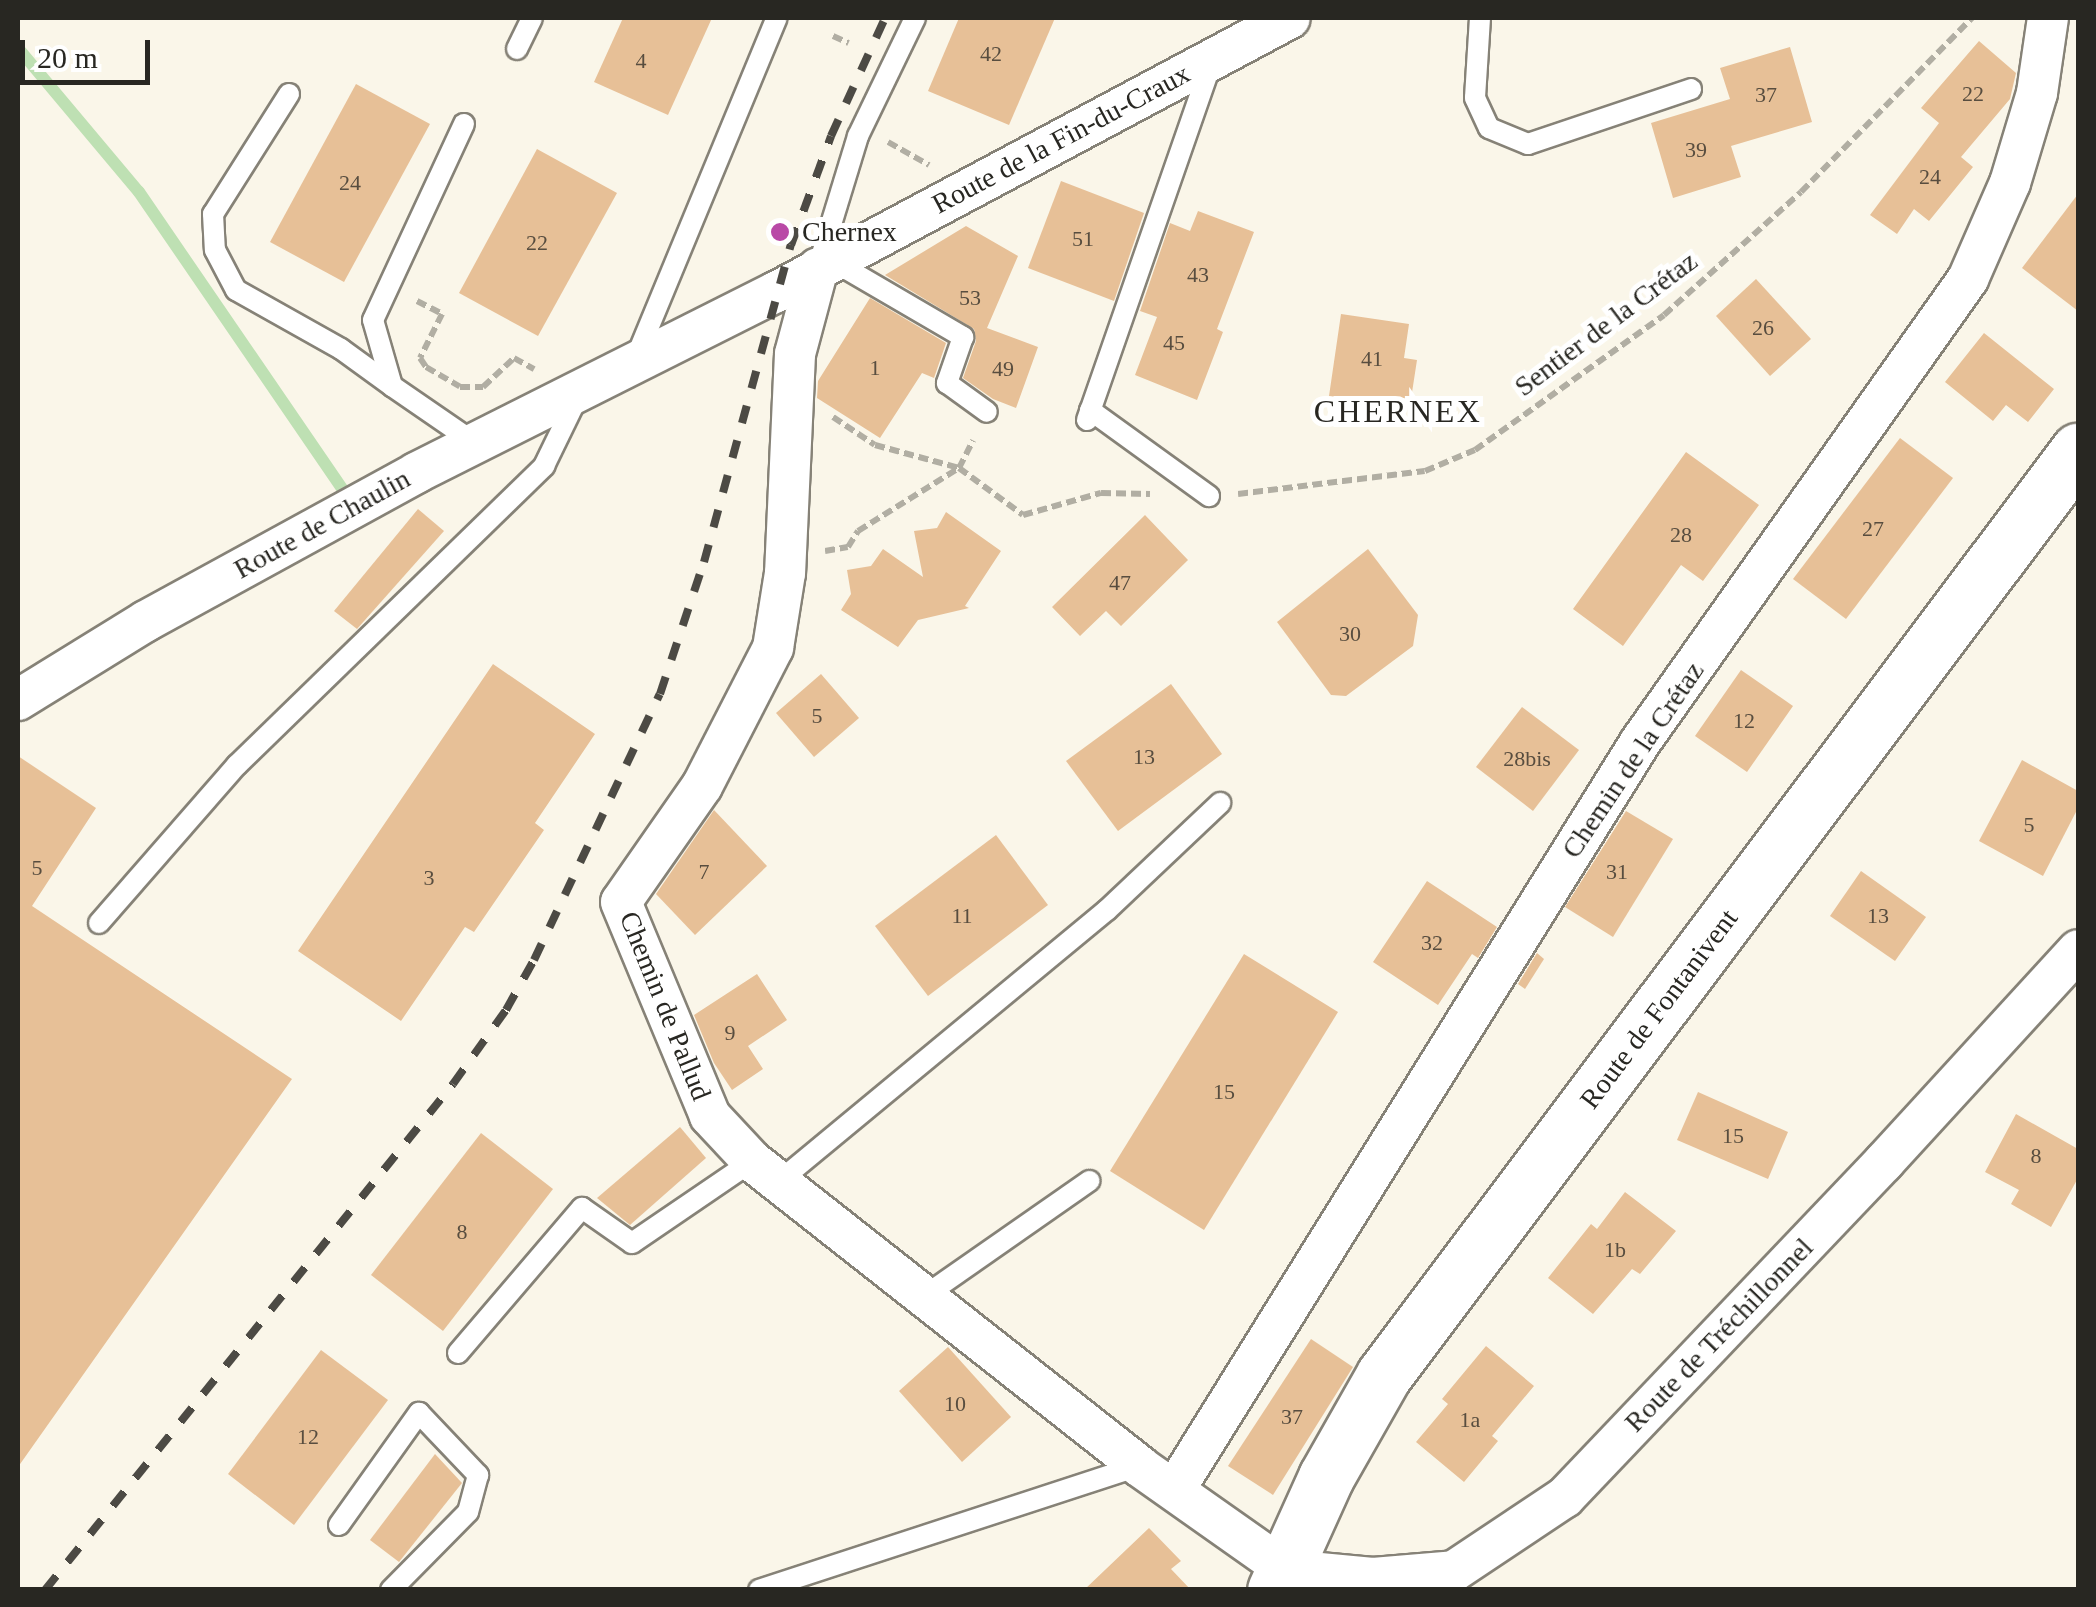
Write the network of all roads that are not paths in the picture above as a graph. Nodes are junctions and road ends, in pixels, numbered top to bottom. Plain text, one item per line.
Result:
1 (532, 18) edge
2 (776, 18) edge
3 (914, 18) edge
4 (1290, 18) edge
5 (1480, 18) edge
6 (2048, 18) edge
7 (517, 49) dead end
8 (1213, 59) junction
9 (1690, 89) dead end
10 (289, 94) dead end
11 (464, 124) dead end
12 (825, 264) junction
13 (634, 362) junction
14 (392, 386) junction
15 (582, 388) junction
16 (987, 412) dead end
17 (475, 443) junction
18 (2078, 451) edge
19 (1209, 496) road end
20 (18, 700) edge
21 (1220, 803) dead end
22 (99, 923) dead end
23 (2078, 950) edge
24 (765, 1172) junction
25 (1089, 1181) dead end
26 (923, 1297) junction
27 (458, 1353) dead end
28 (1140, 1466) junction
29 (1175, 1489) junction
30 (339, 1525) dead end
31 (1280, 1580) edge
32 (391, 1590) edge
33 (759, 1590) edge
34 (1338, 1590) edge

1 - 7 lane
2 - 13 lane
3 - 12 lane
4 - 8 street, Route de la Fin-du-Craux
5 - 9 lane
6 - 29 street, Chemin de la Crétaz
8 - 12 street, Route de la Fin-du-Craux
8 - 19 lane
10 - 14 lane
11 - 14 lane
12 - 13 street, Route de Chaulin
12 - 16 lane
12 - 24 street, Chemin de Pallud
13 - 15 street, Route de Chaulin
14 - 17 lane
15 - 17 street, Route de Chaulin
15 - 22 lane
17 - 20 street, Route de Chaulin
18 - 31 street, Route de Fontanivent
21 - 24 lane
23 - 31 street, Route de Tréchillonnel
24 - 26 street, Chemin de Pallud
24 - 27 lane
25 - 26 lane
26 - 28 street, Chemin de Pallud
28 - 29 street, Chemin de Pallud
28 - 33 lane
29 - 31 street, Chemin de Pallud
30 - 32 lane
31 - 34 street, Chemin de Pallud

